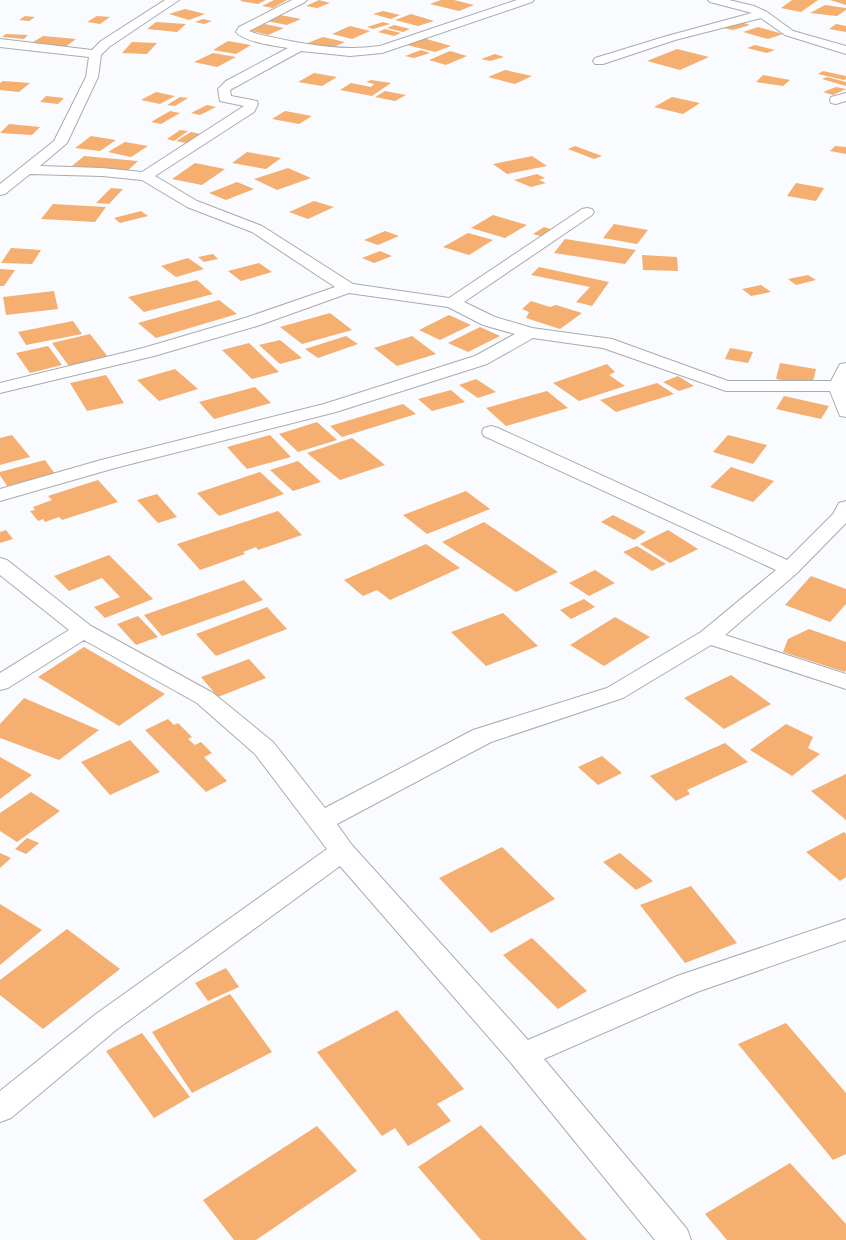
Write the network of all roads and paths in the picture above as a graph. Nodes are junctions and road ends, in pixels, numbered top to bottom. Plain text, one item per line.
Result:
1 (173, 0) edge
2 (301, 0) edge
3 (528, 0) edge
4 (714, 0) edge
5 (763, 14) junction
6 (0, 43) edge
7 (299, 46) junction
8 (846, 50) edge
9 (95, 54) junction
10 (600, 61) dead end
11 (28, 170) junction
12 (144, 176) junction
13 (0, 191) edge
14 (587, 212) dead end
15 (348, 288) junction
16 (452, 303) junction
17 (530, 332) junction
18 (846, 368) edge
19 (837, 386) junction
20 (0, 388) edge
21 (846, 412) edge
22 (491, 432) dead end
23 (0, 495) edge
24 (846, 507) edge
25 (0, 564) edge
26 (790, 570) junction
27 (83, 631) junction
28 (709, 637) junction
29 (846, 682) edge
30 (0, 684) edge
31 (321, 821) junction
32 (342, 851) junction
33 (846, 929) edge
34 (523, 1055) junction
35 (0, 1109) edge
36 (675, 1240) edge

1 - 9 street
2 - 7 street
3 - 7 street
4 - 5 street
5 - 8 street
5 - 10 street
6 - 9 street
7 - 12 street
9 - 11 street
11 - 12 street
11 - 13 street
12 - 15 street
14 - 16 street
15 - 16 street
15 - 20 street
16 - 17 street
17 - 19 street
17 - 23 street
18 - 19 street
19 - 21 street
22 - 26 street
24 - 26 street
25 - 27 street
26 - 28 street
27 - 30 street
27 - 31 street
28 - 29 street
28 - 31 street
31 - 32 street
32 - 34 street
32 - 35 street
33 - 34 street
34 - 36 street

